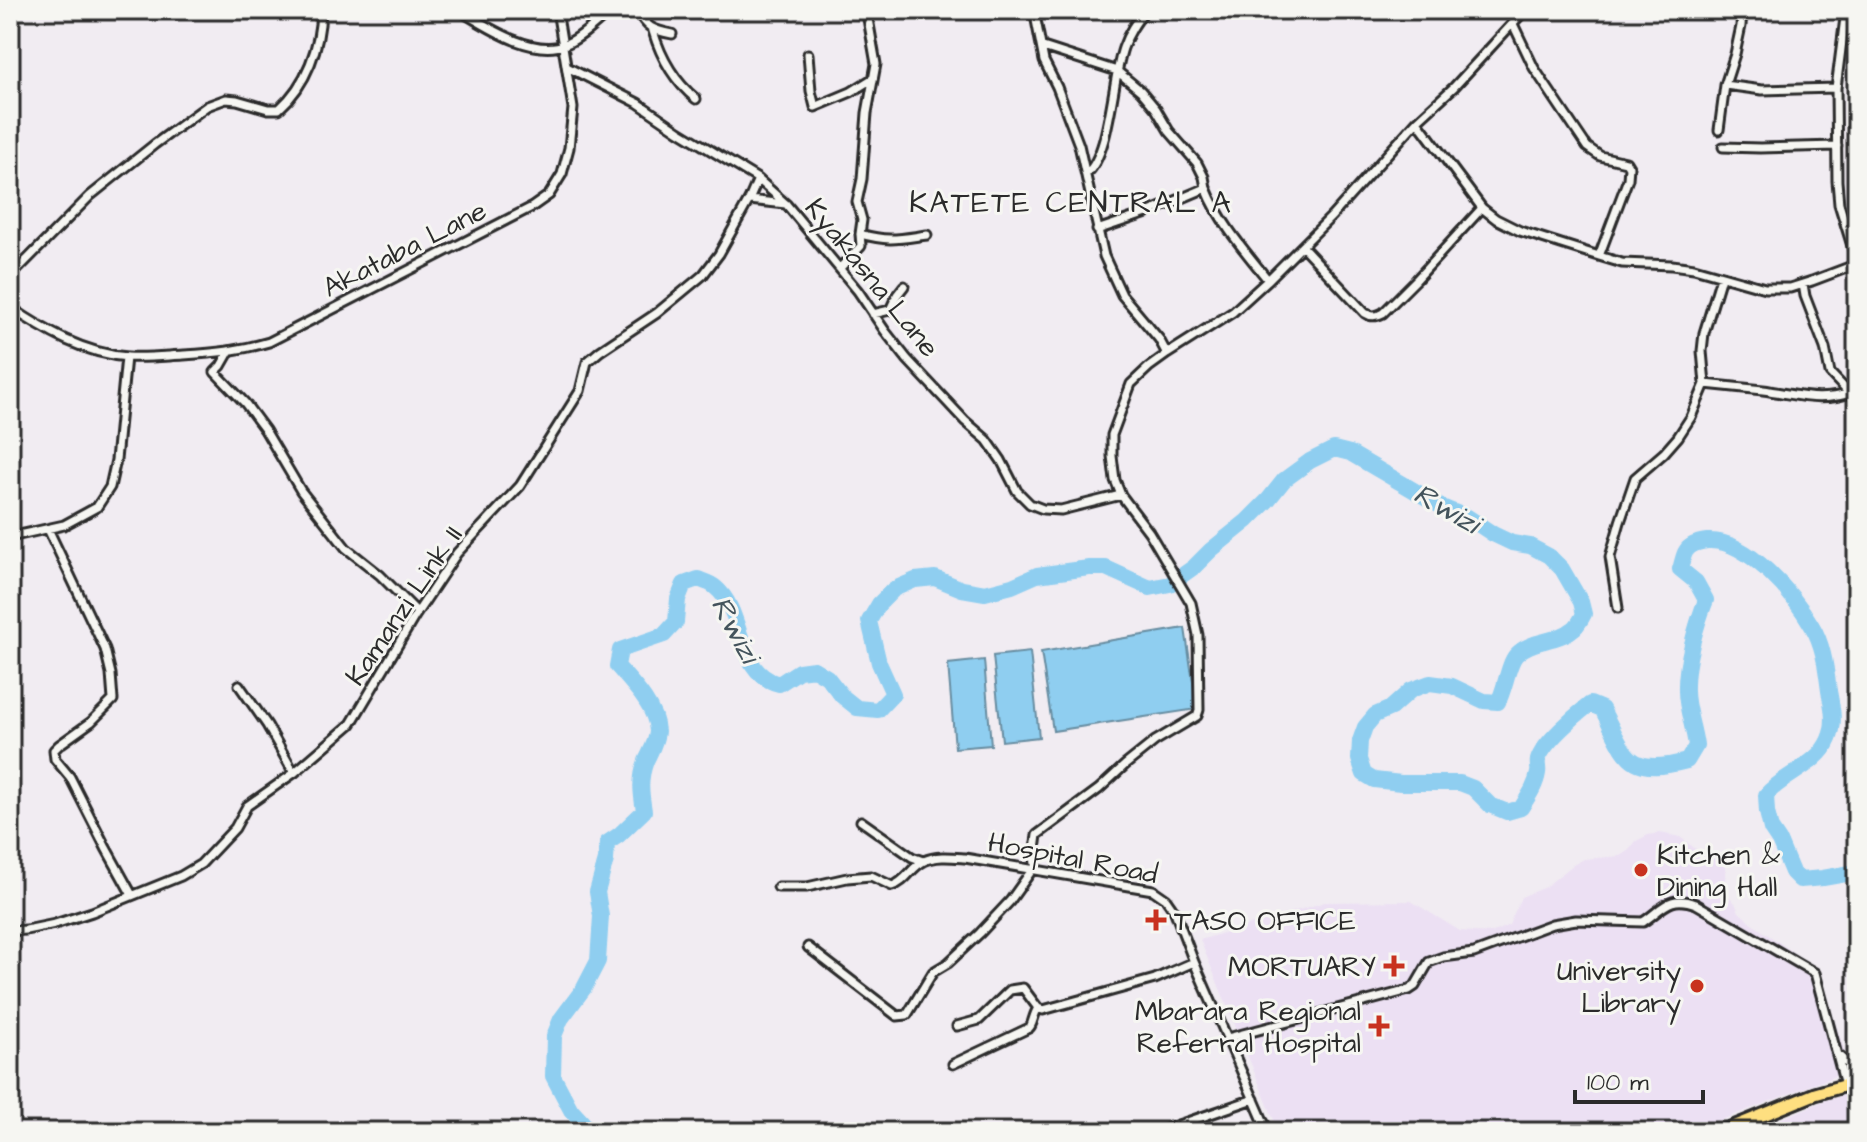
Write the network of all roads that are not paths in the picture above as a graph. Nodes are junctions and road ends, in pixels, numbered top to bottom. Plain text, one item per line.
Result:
1 (321, 10) edge
2 (459, 10) edge
3 (557, 10) edge
4 (612, 10) edge
5 (637, 10) edge
6 (870, 10) edge
7 (1034, 10) edge
8 (1145, 10) edge
9 (1525, 10) edge
10 (1742, 10) edge
11 (1846, 10) edge
12 (1513, 24) junction
13 (653, 31) junction
14 (672, 34) dead end
15 (563, 45) junction
16 (1043, 47) junction
17 (808, 54) dead end
18 (567, 67) junction
19 (1117, 71) junction
20 (872, 79) junction
21 (1725, 85) junction
22 (1836, 88) junction
23 (696, 99) dead end
24 (1417, 121) junction
25 (1719, 130) dead end
26 (1837, 146) junction
27 (1723, 147) dead end
28 (1086, 174) junction
29 (758, 179) junction
30 (1206, 188) junction
31 (749, 200) junction
32 (786, 204) junction
33 (1482, 208) junction
34 (1097, 230) junction
35 (860, 234) junction
36 (927, 235) dead end
37 (1303, 247) junction
38 (1599, 256) junction
39 (1857, 263) edge
40 (840, 268) junction
41 (10, 277) edge
42 (1721, 277) junction
43 (1268, 280) junction
44 (1803, 284) junction
45 (904, 286) dead end
46 (10, 307) edge
47 (873, 314) junction
48 (229, 352) junction
49 (1167, 354) junction
50 (126, 357) junction
51 (1705, 384) junction
52 (1853, 392) edge
53 (1121, 495) junction
54 (48, 529) junction
55 (10, 537) edge
56 (1618, 608) dead end
57 (417, 612) junction
58 (239, 685) dead end
59 (294, 773) junction
60 (861, 821) dead end
61 (923, 861) junction
62 (1034, 870) junction
63 (778, 887) dead end
64 (132, 895) junction
65 (10, 931) edge
66 (808, 947) dead end
67 (1194, 962) junction
68 (1038, 1008) junction
69 (957, 1026) dead end
70 (1228, 1038) junction
71 (1838, 1055) junction
72 (1857, 1061) edge
73 (953, 1064) dead end
74 (1851, 1083) edge
75 (1254, 1099) junction
76 (1158, 1132) edge
77 (1268, 1132) edge
78 (1721, 1132) edge

1 - 41 street
2 - 15 street
3 - 15 street, Akataba Lane
4 - 15 street
5 - 13 street
6 - 20 street
7 - 16 street
8 - 19 street
9 - 12 street
10 - 21 street
11 - 22 street
12 - 24 street
12 - 38 street
13 - 14 street
13 - 23 street
15 - 18 street, Akataba Lane
16 - 19 street
16 - 28 street
17 - 20 street
18 - 29 street, Kyakasna Lane
18 - 48 street, Akataba Lane
19 - 28 street
19 - 30 street
20 - 35 street
21 - 22 street
21 - 25 street
22 - 26 street
24 - 33 street
24 - 37 street
26 - 27 street
26 - 39 street
28 - 34 street
29 - 31 street, Kamanzi Link II
29 - 32 street, Kyakasna Lane
30 - 34 street
30 - 43 street
31 - 32 street
31 - 57 street, Kamanzi Link II
32 - 40 street, Kyakasna Lane
33 - 37 street
33 - 38 street
34 - 49 street
35 - 36 street
35 - 40 street
37 - 43 street
38 - 42 street
39 - 44 street
40 - 47 street, Kyakasna Lane
42 - 44 street
42 - 51 street
43 - 49 street
44 - 52 street
45 - 47 street
46 - 50 street, Akataba Lane
47 - 53 street, Kyakasna Lane
48 - 50 street, Akataba Lane
48 - 57 street
49 - 53 street
50 - 54 street
51 - 52 street
51 - 56 street
53 - 62 street
54 - 55 street
54 - 64 street
57 - 59 street, Kamanzi Link II
58 - 59 street
59 - 64 street, Kamanzi Link II
60 - 61 street
61 - 62 street, Hospital Road
61 - 63 street
62 - 66 street
62 - 67 street, Hospital Road
64 - 65 street, Kamanzi Link II
67 - 68 street
67 - 70 street, Hospital Road
68 - 69 street
68 - 73 street
70 - 71 street
70 - 75 street, Hospital Road
71 - 72 street
71 - 74 street
74 - 78 main road
75 - 76 street
75 - 77 street, Hospital Road

